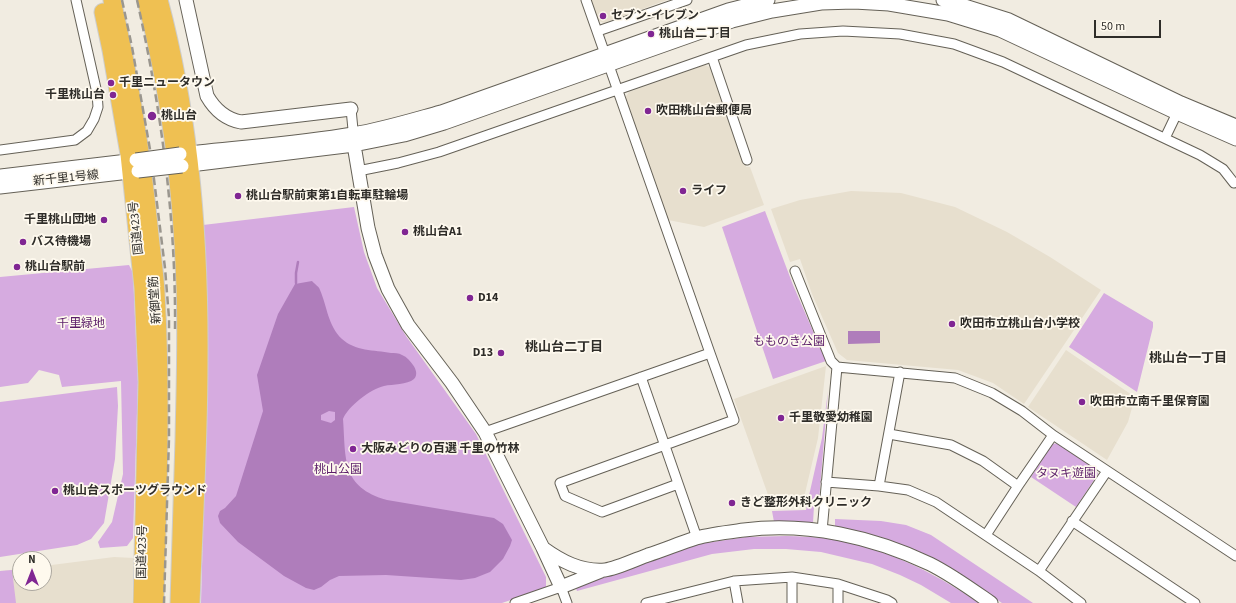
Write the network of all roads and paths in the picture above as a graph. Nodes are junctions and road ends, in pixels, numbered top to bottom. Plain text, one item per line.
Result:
1 (76, 0) edge
2 (100, 0) edge
3 (112, 0) edge
4 (146, 0) edge
5 (159, 0) edge
6 (186, 0) edge
7 (586, 0) edge
8 (687, 0) edge
9 (768, 0) edge
10 (943, 0) edge
11 (598, 31) junction
12 (712, 57) junction
13 (608, 60) junction
14 (618, 89) junction
15 (351, 109) joint
16 (1177, 113) junction
17 (1236, 126) edge
18 (1165, 138) junction
19 (1236, 139) edge
20 (354, 140) junction
21 (0, 150) edge
22 (184, 160) junction
23 (747, 160) dead end
24 (134, 166) junction
25 (358, 171) junction
26 (0, 176) edge
27 (1234, 183) dead end
28 (0, 187) edge
29 (795, 271) dead end
30 (710, 353) junction
31 (837, 367) junction
32 (900, 372) junction
33 (641, 377) junction
34 (485, 432) junction
35 (889, 434) junction
36 (1053, 435) junction
37 (666, 445) junction
38 (1107, 471) junction
39 (826, 482) junction
40 (678, 484) junction
41 (879, 486) junction
42 (1018, 486) junction
43 (1072, 522) junction
44 (822, 531) junction
45 (986, 535) junction
46 (697, 538) junction
47 (543, 548) junction
48 (1236, 556) edge
49 (605, 570) junction
50 (1039, 570) junction
51 (792, 578) junction
52 (734, 581) junction
53 (838, 584) junction
54 (561, 587) junction
55 (675, 599) edge
56 (889, 602) edge
57 (142, 603) edge
58 (155, 603) edge
59 (179, 603) edge
60 (191, 603) edge
61 (515, 603) edge
62 (567, 603) edge
63 (646, 603) edge
64 (738, 603) edge
65 (792, 603) edge
66 (838, 603) edge
67 (991, 603) edge
68 (1081, 603) edge
69 (1195, 603) edge

1 - 21 street
2 - 24 highway, 国道423号
3 - 58 highway, 新御堂筋
4 - 59 highway
5 - 22 highway
6 - 15 street
7 - 11 street
8 - 11 street
9 - 13 street
10 - 17 street
11 - 13 street
12 - 14 street
12 - 18 street
12 - 23 street
13 - 14 street
13 - 16 street
13 - 20 street
14 - 25 street
14 - 30 street
15 - 20 street
16 - 18 street
16 - 19 street
18 - 27 street
20 - 22 street
20 - 25 street
22 - 24 street, bridge
22 - 60 highway
24 - 26 street, 新千里1号線
24 - 28 street, 新千里1号線
24 - 57 highway, 国道423号
25 - 34 street
29 - 31 street
30 - 33 street
30 - 37 street
31 - 32 street
31 - 39 street
32 - 35 street
32 - 36 street
33 - 34 street
33 - 37 street
34 - 47 street
35 - 41 street
35 - 42 street
36 - 38 street
36 - 42 street
37 - 40 street
37 - 40 street
38 - 43 street
38 - 48 street
39 - 41 street
39 - 44 street
40 - 46 street
41 - 45 street
42 - 45 street
43 - 50 street
43 - 69 street
44 - 46 street
44 - 67 street
45 - 50 street
46 - 49 street
47 - 49 street
47 - 54 street
49 - 54 street
50 - 68 street
51 - 52 street
51 - 53 street
51 - 65 street
52 - 55 street
52 - 64 street
53 - 56 street
53 - 66 street
54 - 61 street
54 - 62 street
55 - 63 street

